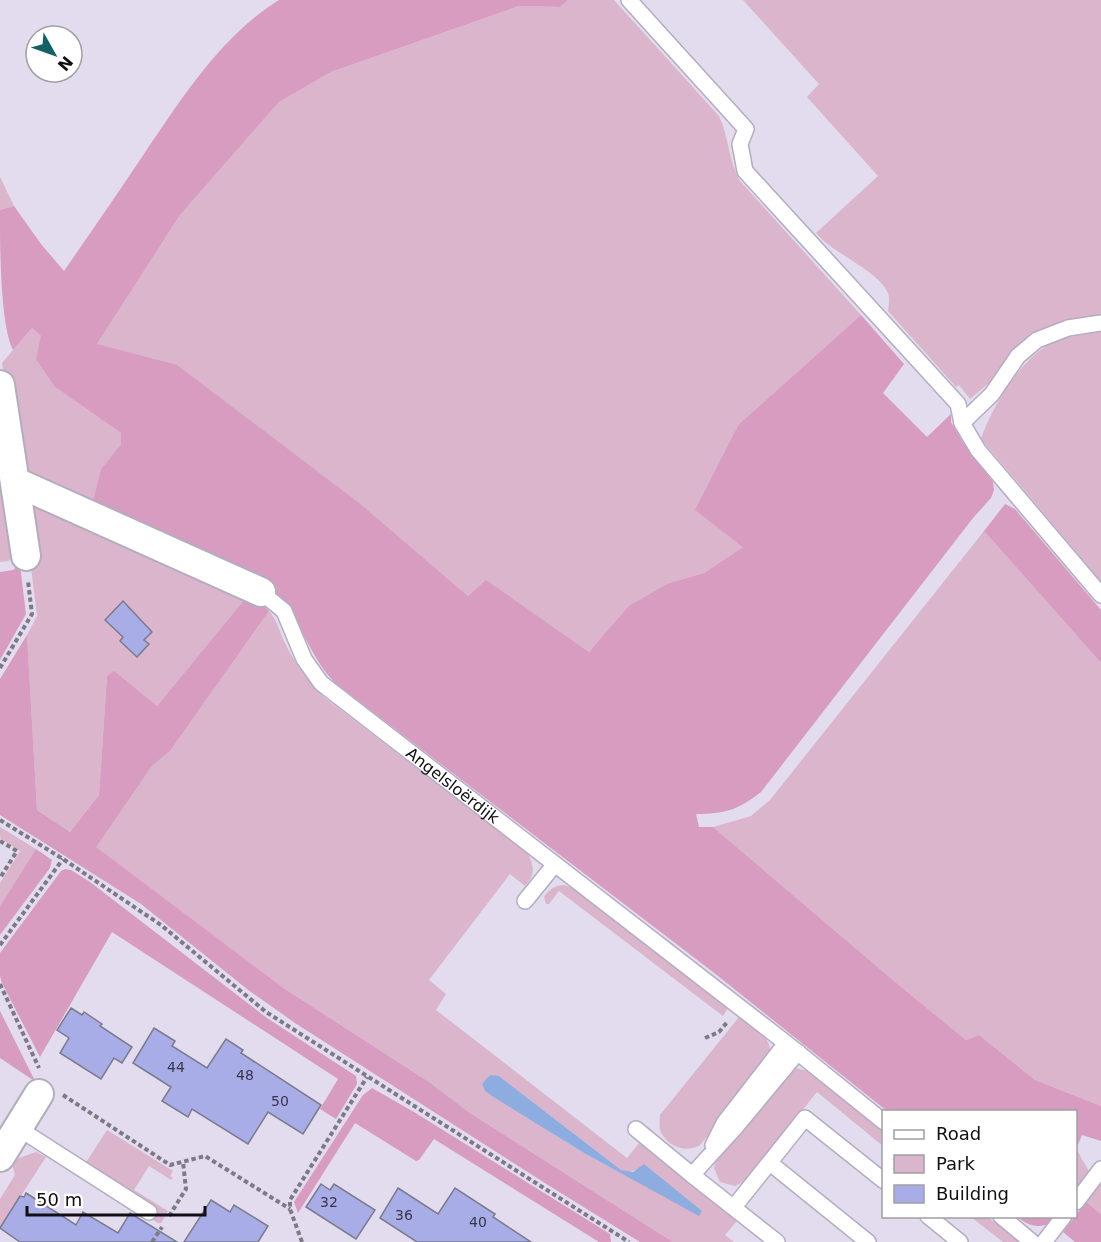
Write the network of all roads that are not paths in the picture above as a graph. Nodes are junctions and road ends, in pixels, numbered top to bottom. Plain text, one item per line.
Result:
1 (629, 0) edge
2 (1101, 323) edge
3 (0, 385) edge
4 (962, 423) junction
5 (8, 482) edge
6 (26, 556) road end
7 (261, 592) joint
8 (1101, 595) edge
9 (555, 864) junction
10 (525, 901) dead end
11 (792, 1048) junction
12 (45, 1085) road end
13 (882, 1120) edge
14 (18, 1128) junction
15 (636, 1128) dead end
16 (0, 1157) edge
17 (770, 1163) junction
18 (1101, 1169) edge
19 (692, 1175) junction
20 (882, 1179) edge
21 (1077, 1201) edge
22 (734, 1207) junction
23 (149, 1212) dead end
24 (930, 1218) edge
25 (1003, 1218) edge
26 (1062, 1218) edge
27 (777, 1242) edge
28 (868, 1242) edge
29 (960, 1242) edge
30 (1032, 1242) edge
31 (1044, 1242) edge

1 - 4 lane
2 - 4 lane
3 - 5 street
4 - 8 lane
5 - 6 street
5 - 7 street, Angelsloërdijk
7 - 9 lane, Angelsloërdijk
9 - 10 lane
9 - 11 lane, Angelsloërdijk
11 - 13 lane, Angelsloërdijk
11 - 19 lane
12 - 14 street
14 - 16 street
14 - 23 lane
15 - 19 lane
17 - 20 lane
17 - 22 lane
17 - 28 lane
18 - 21 lane
19 - 22 lane
22 - 27 lane
24 - 29 lane
25 - 30 lane
26 - 31 lane

